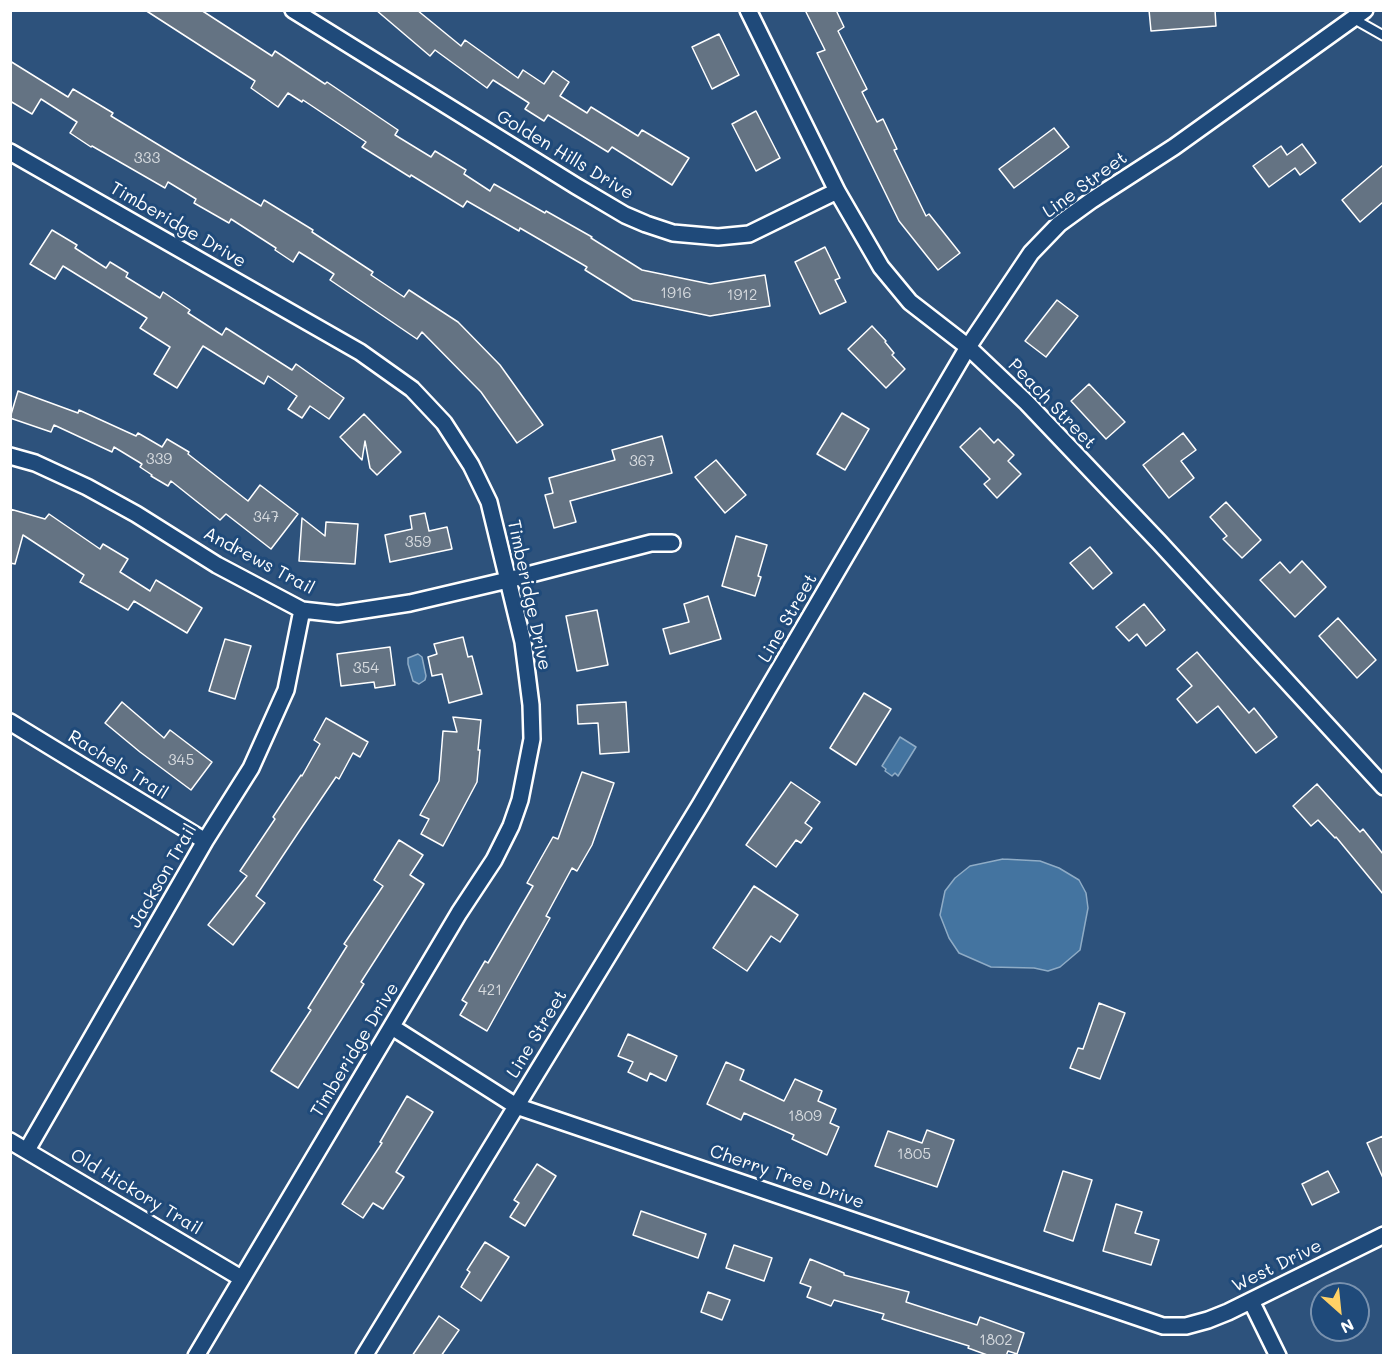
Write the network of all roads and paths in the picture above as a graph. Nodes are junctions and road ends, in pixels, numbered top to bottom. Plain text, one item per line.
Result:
1 (293, 10) edge
2 (748, 10) edge
3 (1359, 15) edge
4 (1383, 36) edge
5 (10, 152) edge
6 (837, 191) junction
7 (968, 347) junction
8 (10, 456) edge
9 (672, 543) dead end
10 (508, 580) junction
11 (302, 610) junction
12 (10, 722) edge
13 (1383, 787) edge
14 (205, 841) junction
15 (392, 1027) junction
16 (516, 1106) junction
17 (10, 1141) edge
18 (27, 1150) junction
19 (1383, 1235) edge
20 (241, 1278) junction
21 (1251, 1301) junction
22 (1186, 1326) joint
23 (196, 1356) edge
24 (364, 1356) edge
25 (1278, 1356) edge

1 - 6 street, Golden Hills Drive
2 - 6 street, Peach Street
3 - 4 lane
3 - 7 street, Line Street
5 - 10 street, Timberidge Drive
6 - 7 street, Peach Street
7 - 13 street, Peach Street
7 - 16 street, Line Street
8 - 11 street, Andrews Trail
9 - 10 street, Andrews Trail
10 - 11 street, Andrews Trail
10 - 15 street, Timberidge Drive
11 - 14 street, Jackson Trail
12 - 14 street, Rachels Trail
14 - 18 street, Jackson Trail
15 - 16 street, Cherry Tree Drive
15 - 20 street, Timberidge Drive
16 - 22 street, Cherry Tree Drive
16 - 24 street, Line Street
17 - 18 street, Old Hickory Trail
18 - 20 street, Old Hickory Trail
19 - 21 street, West Drive
20 - 23 street, Timberidge Drive
21 - 22 street, West Drive
21 - 25 street

